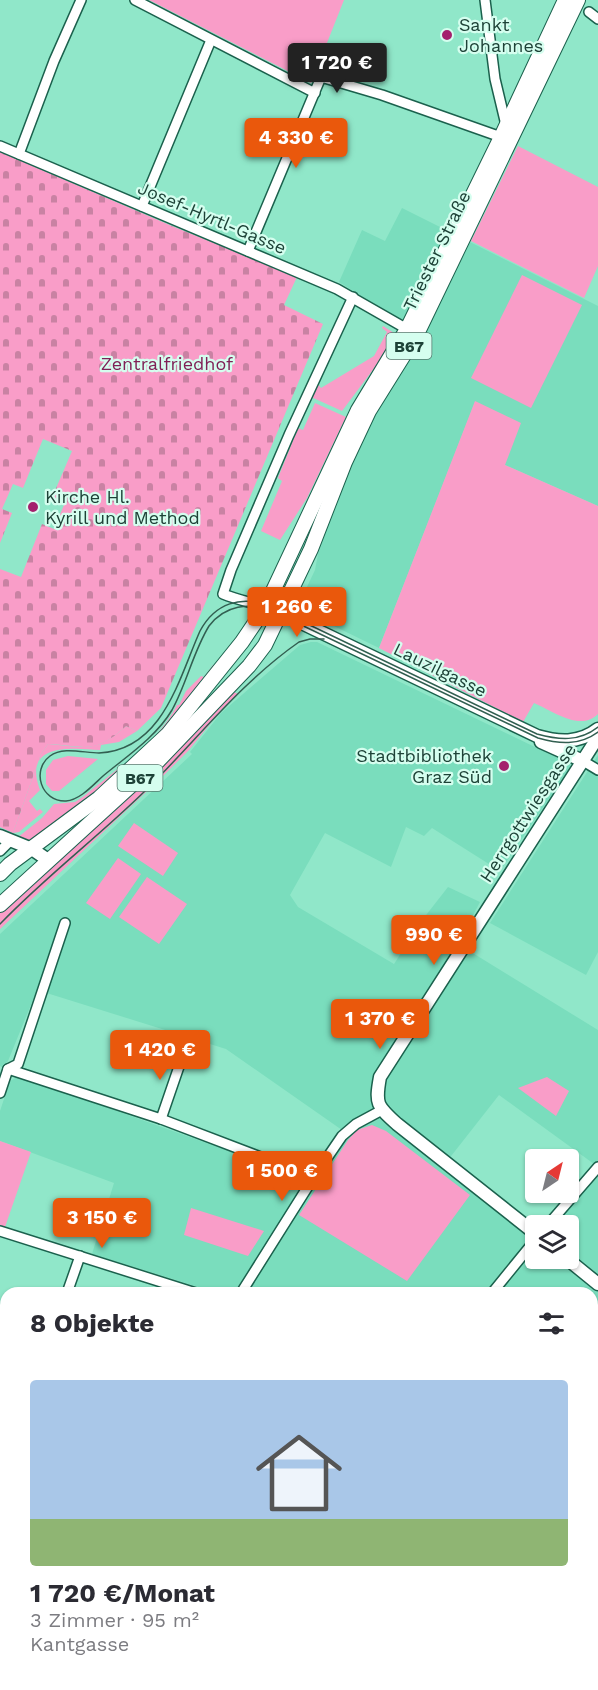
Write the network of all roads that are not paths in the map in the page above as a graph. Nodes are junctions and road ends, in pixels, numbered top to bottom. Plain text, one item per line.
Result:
1 (81, 0) edge
2 (135, 0) edge
3 (485, 0) edge
4 (565, 0) edge
5 (578, 0) edge
6 (589, 12) dead end
7 (598, 19) edge
8 (211, 40) junction
9 (315, 93) junction
10 (503, 131) junction
11 (0, 146) edge
12 (19, 154) junction
13 (142, 206) junction
14 (248, 251) junction
15 (353, 297) junction
16 (407, 329) junction
17 (266, 606) junction
18 (281, 614) junction
19 (518, 728) junction
20 (598, 729) edge
21 (598, 737) edge
22 (580, 739) junction
23 (583, 761) junction
24 (598, 770) edge
25 (5, 839) edge
26 (32, 849) junction
27 (0, 851) edge
28 (48, 860) junction
29 (0, 874) edge
30 (0, 905) edge
31 (65, 923) dead end
32 (184, 1052) dead end
33 (8, 1069) junction
34 (0, 1093) edge
35 (382, 1110) junction
36 (161, 1119) junction
37 (598, 1167) edge
38 (312, 1180) junction
39 (557, 1215) edge
40 (525, 1225) edge
41 (0, 1231) edge
42 (525, 1252) edge
43 (80, 1256) junction
44 (579, 1269) edge
45 (598, 1284) edge
46 (69, 1287) edge
47 (177, 1287) edge
48 (245, 1287) edge
49 (497, 1287) edge

1 - 12 street
2 - 8 street
3 - 10 street
4 - 10 main road, Triester Straße / B67
5 - 18 main road, Triester Straße / B67
6 - 7 street
8 - 9 street
8 - 13 street
9 - 10 street
9 - 14 street
10 - 16 main road, Triester Straße / B67
11 - 12 street, Josef-Hyrtl-Gasse
12 - 13 street, Josef-Hyrtl-Gasse
13 - 14 street, Josef-Hyrtl-Gasse
14 - 15 street, Josef-Hyrtl-Gasse
15 - 16 street, Josef-Hyrtl-Gasse
15 - 17 street
16 - 17 main road, Triester Straße / B67
17 - 18 street
17 - 26 main road, Triester Straße / B67
18 - 19 street, Lauzilgasse
18 - 28 main road, Triester Straße / B67
19 - 22 street, Lauzilgasse
19 - 23 street, Lauzilgasse
20 - 22 street, Lauzilgasse
21 - 23 street, Herrgottwiesgasse
22 - 23 street
23 - 24 street, Lauzilgasse
23 - 35 street, Herrgottwiesgasse
25 - 26 street
25 - 27 street
26 - 28 street
26 - 29 main road, Triester Straße / B67
28 - 30 main road, Triester Straße / B67
31 - 33 street
32 - 36 street
33 - 34 street
33 - 36 street
35 - 38 street
35 - 40 street
36 - 38 street
37 - 39 street
38 - 48 street
41 - 43 street
42 - 49 street
43 - 46 street
43 - 47 street
44 - 45 street

